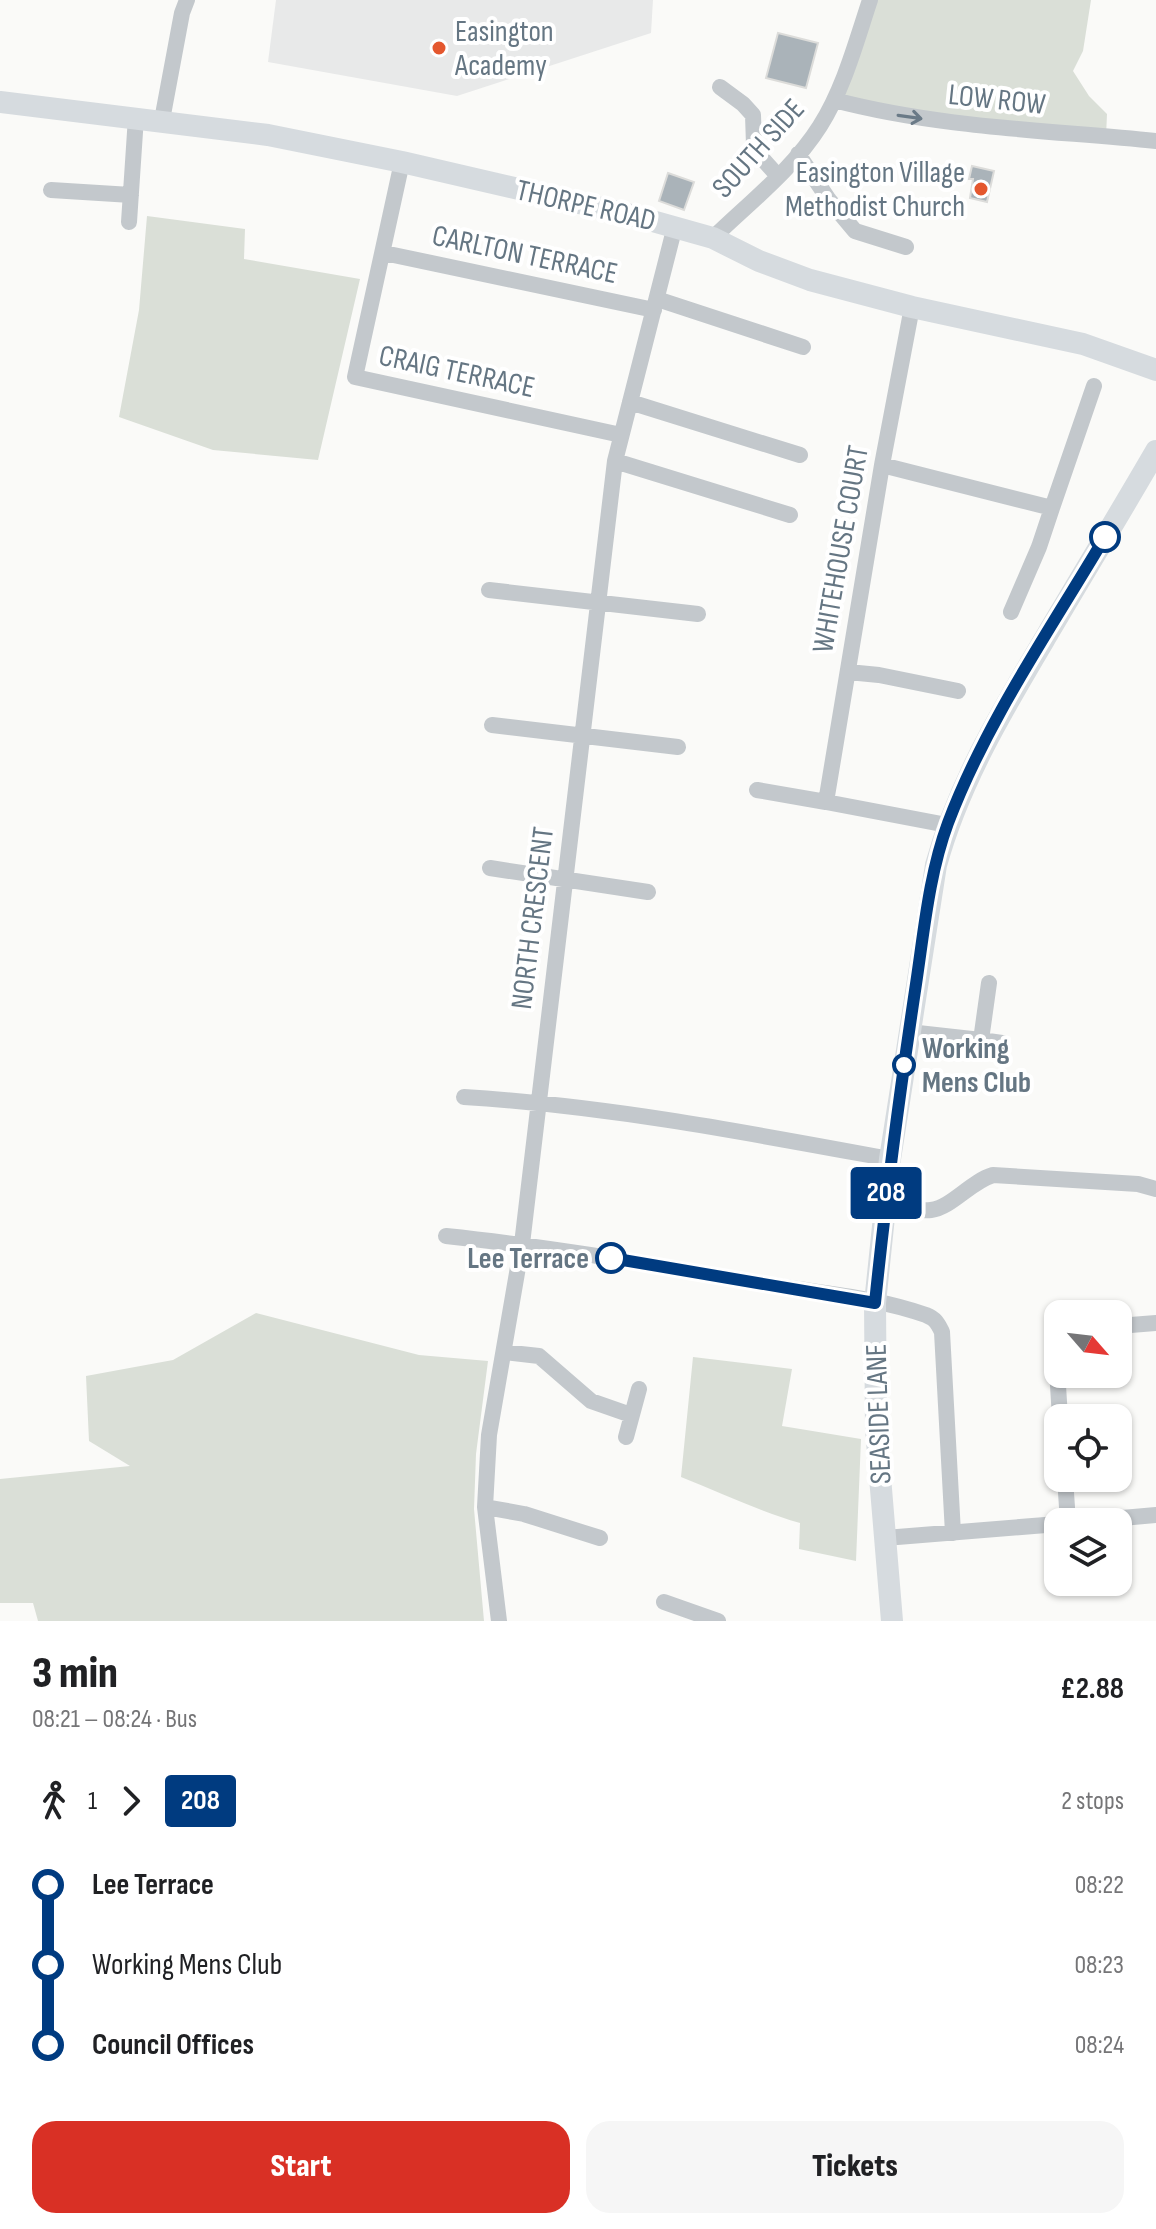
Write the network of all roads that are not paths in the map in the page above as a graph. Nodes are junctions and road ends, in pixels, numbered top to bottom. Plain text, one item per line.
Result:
1 (187, 0) edge
2 (870, 0) edge
3 (720, 87) dead end
4 (834, 100) junction
5 (0, 102) edge
6 (136, 117) junction
7 (162, 120) junction
8 (1156, 141) edge
9 (798, 154) junction
10 (402, 162) junction
11 (777, 175) junction
12 (51, 190) dead end
13 (131, 195) junction
14 (129, 222) dead end
15 (675, 226) junction
16 (713, 238) junction
17 (906, 247) dead end
18 (384, 253) junction
19 (655, 305) junction
20 (912, 307) junction
21 (803, 347) dead end
22 (1156, 370) edge
23 (1094, 386) dead end
24 (630, 402) junction
25 (621, 435) junction
26 (1156, 451) edge
27 (800, 455) dead end
28 (615, 461) junction
29 (882, 465) junction
30 (1052, 508) junction
31 (790, 515) dead end
32 (489, 590) dead end
33 (599, 602) junction
34 (1011, 612) dead end
35 (698, 614) dead end
36 (848, 672) junction
37 (958, 691) dead end
38 (492, 725) dead end
39 (581, 737) junction
40 (678, 747) dead end
41 (757, 790) dead end
42 (826, 802) junction
43 (947, 825) junction
44 (490, 868) dead end
45 (564, 878) junction
46 (648, 892) dead end
47 (989, 983) dead end
48 (909, 1032) junction
49 (981, 1040) junction
50 (1002, 1043) dead end
51 (464, 1097) dead end
52 (539, 1102) junction
53 (890, 1159) junction
54 (1156, 1189) edge
55 (885, 1204) junction
56 (446, 1236) dead end
57 (522, 1244) junction
58 (875, 1303) junction
59 (1156, 1323) edge
60 (1132, 1325) edge
61 (504, 1352) junction
62 (639, 1389) dead end
63 (631, 1415) junction
64 (626, 1437) dead end
65 (485, 1507) junction
66 (1156, 1515) edge
67 (1132, 1517) edge
68 (1044, 1525) edge
69 (953, 1533) junction
70 (600, 1538) dead end
71 (885, 1538) junction
72 (664, 1602) dead end
73 (679, 1614) edge
74 (499, 1621) edge
75 (718, 1621) edge
76 (892, 1621) edge

1 - 7 street
2 - 4 street, SOUTH SIDE
3 - 11 street
4 -> 8 street, LOW ROW
4 - 9 street, SOUTH SIDE
5 - 6 main road, THORPE ROAD
6 - 7 main road, THORPE ROAD
6 - 13 street
7 - 10 main road, THORPE ROAD
9 - 11 street, SOUTH SIDE
9 - 17 street
10 - 15 main road, THORPE ROAD
10 - 18 street, CRAIG TERRACE
11 - 16 street, SOUTH SIDE
12 - 13 street
13 - 14 street
15 - 16 main road, THORPE ROAD
15 - 19 street, NORTH CRESCENT
16 - 20 main road, THORPE ROAD
18 - 19 street, CARLTON TERRACE
18 - 25 street, CRAIG TERRACE
19 - 21 street, CARLTON TERRACE
19 - 24 street, NORTH CRESCENT
20 - 22 main road, THORPE ROAD
20 - 29 street, WHITEHOUSE COURT
23 - 30 street
24 - 25 street, NORTH CRESCENT
24 - 27 street
25 - 28 street, NORTH CRESCENT
26 - 43 main road, SEASIDE LANE
28 - 31 street
28 - 33 street, NORTH CRESCENT
29 - 30 street
29 - 36 street, WHITEHOUSE COURT
30 - 34 street
32 - 33 street
33 - 35 street
33 - 39 street, NORTH CRESCENT
36 - 37 street
36 - 42 street, WHITEHOUSE COURT
38 - 39 street
39 - 40 street
39 - 45 street, NORTH CRESCENT
41 - 42 street
42 - 43 street
43 - 48 main road, SEASIDE LANE
44 - 45 street
45 - 46 street
45 - 52 street, NORTH CRESCENT
47 - 49 street
48 - 49 street
48 - 53 main road, SEASIDE LANE
49 - 50 street
51 - 52 street
52 - 53 street
52 - 57 street, NORTH CRESCENT
53 - 55 main road, SEASIDE LANE
54 - 55 street
55 - 58 main road, SEASIDE LANE
56 - 57 street
57 - 58 street
57 - 61 street, NORTH CRESCENT
58 - 69 street
58 - 71 main road, SEASIDE LANE
59 - 60 street
61 - 63 street
61 - 65 street, NORTH CRESCENT
62 - 63 street
63 - 64 street
65 - 70 street
65 - 74 street, NORTH CRESCENT
66 - 67 street
68 - 69 street
69 - 71 street
71 - 76 main road, SEASIDE LANE
72 - 73 street
73 - 75 street

